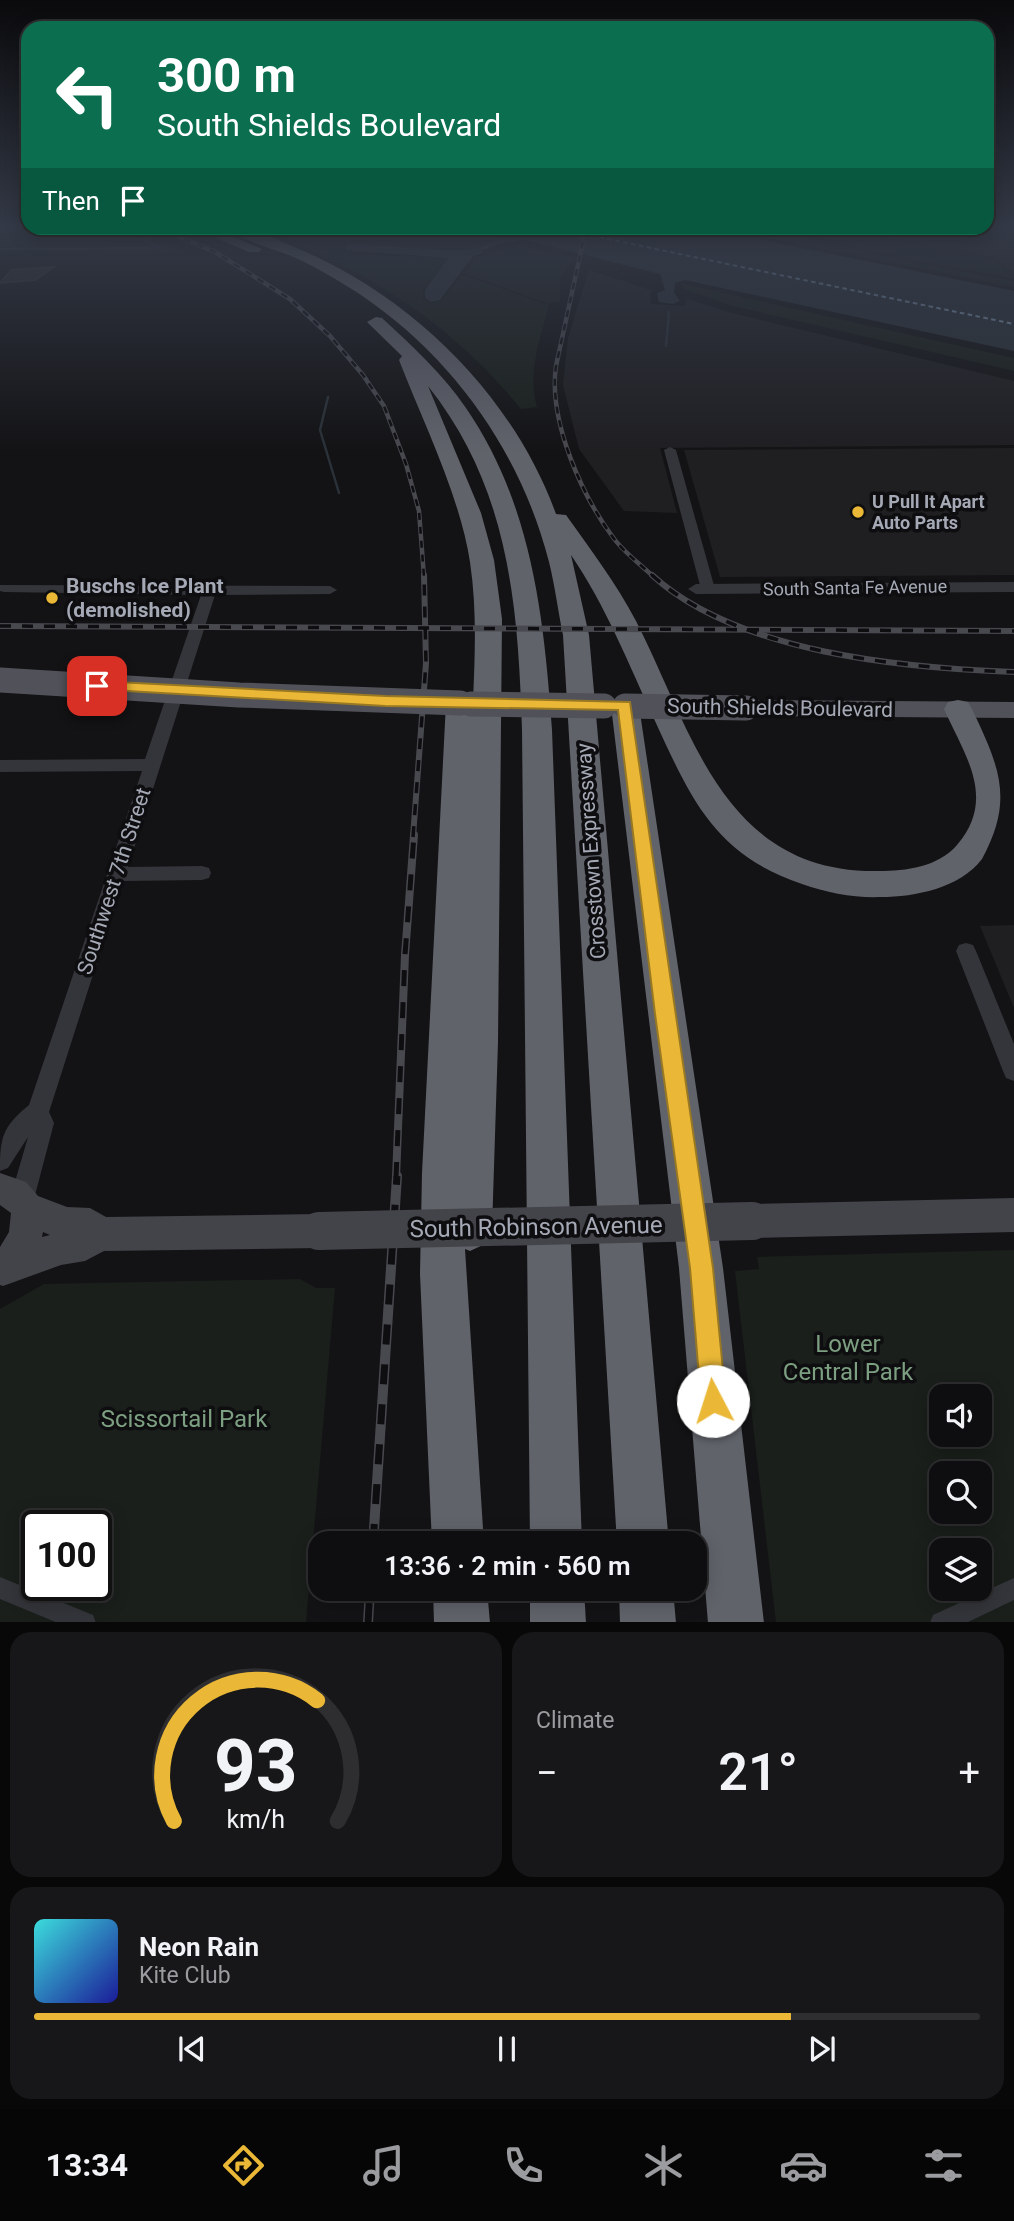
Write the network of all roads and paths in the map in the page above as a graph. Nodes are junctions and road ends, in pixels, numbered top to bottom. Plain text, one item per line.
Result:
1 (378, 302) edge
2 (366, 313) dead end
3 (400, 342) junction
4 (670, 450) dead end
5 (534, 485) junction
6 (1014, 587) edge
7 (4, 589) dead end
8 (702, 589) joint
9 (330, 590) dead end
10 (209, 591) junction
11 (0, 680) edge
12 (466, 703) junction
13 (625, 706) junction
14 (958, 709) junction
15 (1014, 710) edge
16 (151, 765) junction
17 (0, 766) edge
18 (202, 873) dead end
19 (116, 874) junction
20 (966, 951) dead end
21 (1014, 1071) edge
22 (38, 1112) junction
23 (0, 1160) edge
24 (16, 1199) edge
25 (1014, 1215) edge
26 (470, 1229) junction
27 (99, 1234) junction
28 (3, 1269) edge
29 (457, 1531) edge
30 (556, 1531) edge
31 (642, 1531) edge
32 (0, 1588) edge
33 (1014, 1589) edge
34 (461, 1601) edge
35 (557, 1601) edge
36 (647, 1601) edge
37 (85, 1622) edge
38 (462, 1622) edge
39 (558, 1622) edge
40 (649, 1622) edge
41 (736, 1622) edge
42 (941, 1622) edge

1 - 5 highway, Crosstown Expressway
2 - 3 highway
3 - 26 highway
3 - 30 highway
4 - 8 street
5 - 14 highway
5 - 31 highway, Crosstown Expressway
6 - 8 street, South Santa Fe Avenue
7 - 10 street
9 - 10 street
10 - 16 street, Southwest 7th Street
11 - 12 main road, South Shields Boulevard, bridge
12 - 13 main road, South Shields Boulevard, bridge
12 - 29 highway
13 - 14 main road, South Shields Boulevard, bridge
13 - 41 highway
14 - 15 main road, South Shields Boulevard
16 - 17 street
16 - 19 street, Southwest 7th Street
18 - 19 street
19 - 22 street, Southwest 7th Street
20 - 21 street
22 - 23 street, Southwest 7th Street
22 - 24 street
24 - 27 main road, South Robinson Avenue
24 - 28 main road
25 - 26 main road, South Robinson Avenue, bridge
26 - 27 main road, South Robinson Avenue, bridge
27 - 28 main road, South Robinson Avenue
32 - 37 street
33 - 42 street
34 - 38 highway
35 - 39 highway
36 - 40 highway

